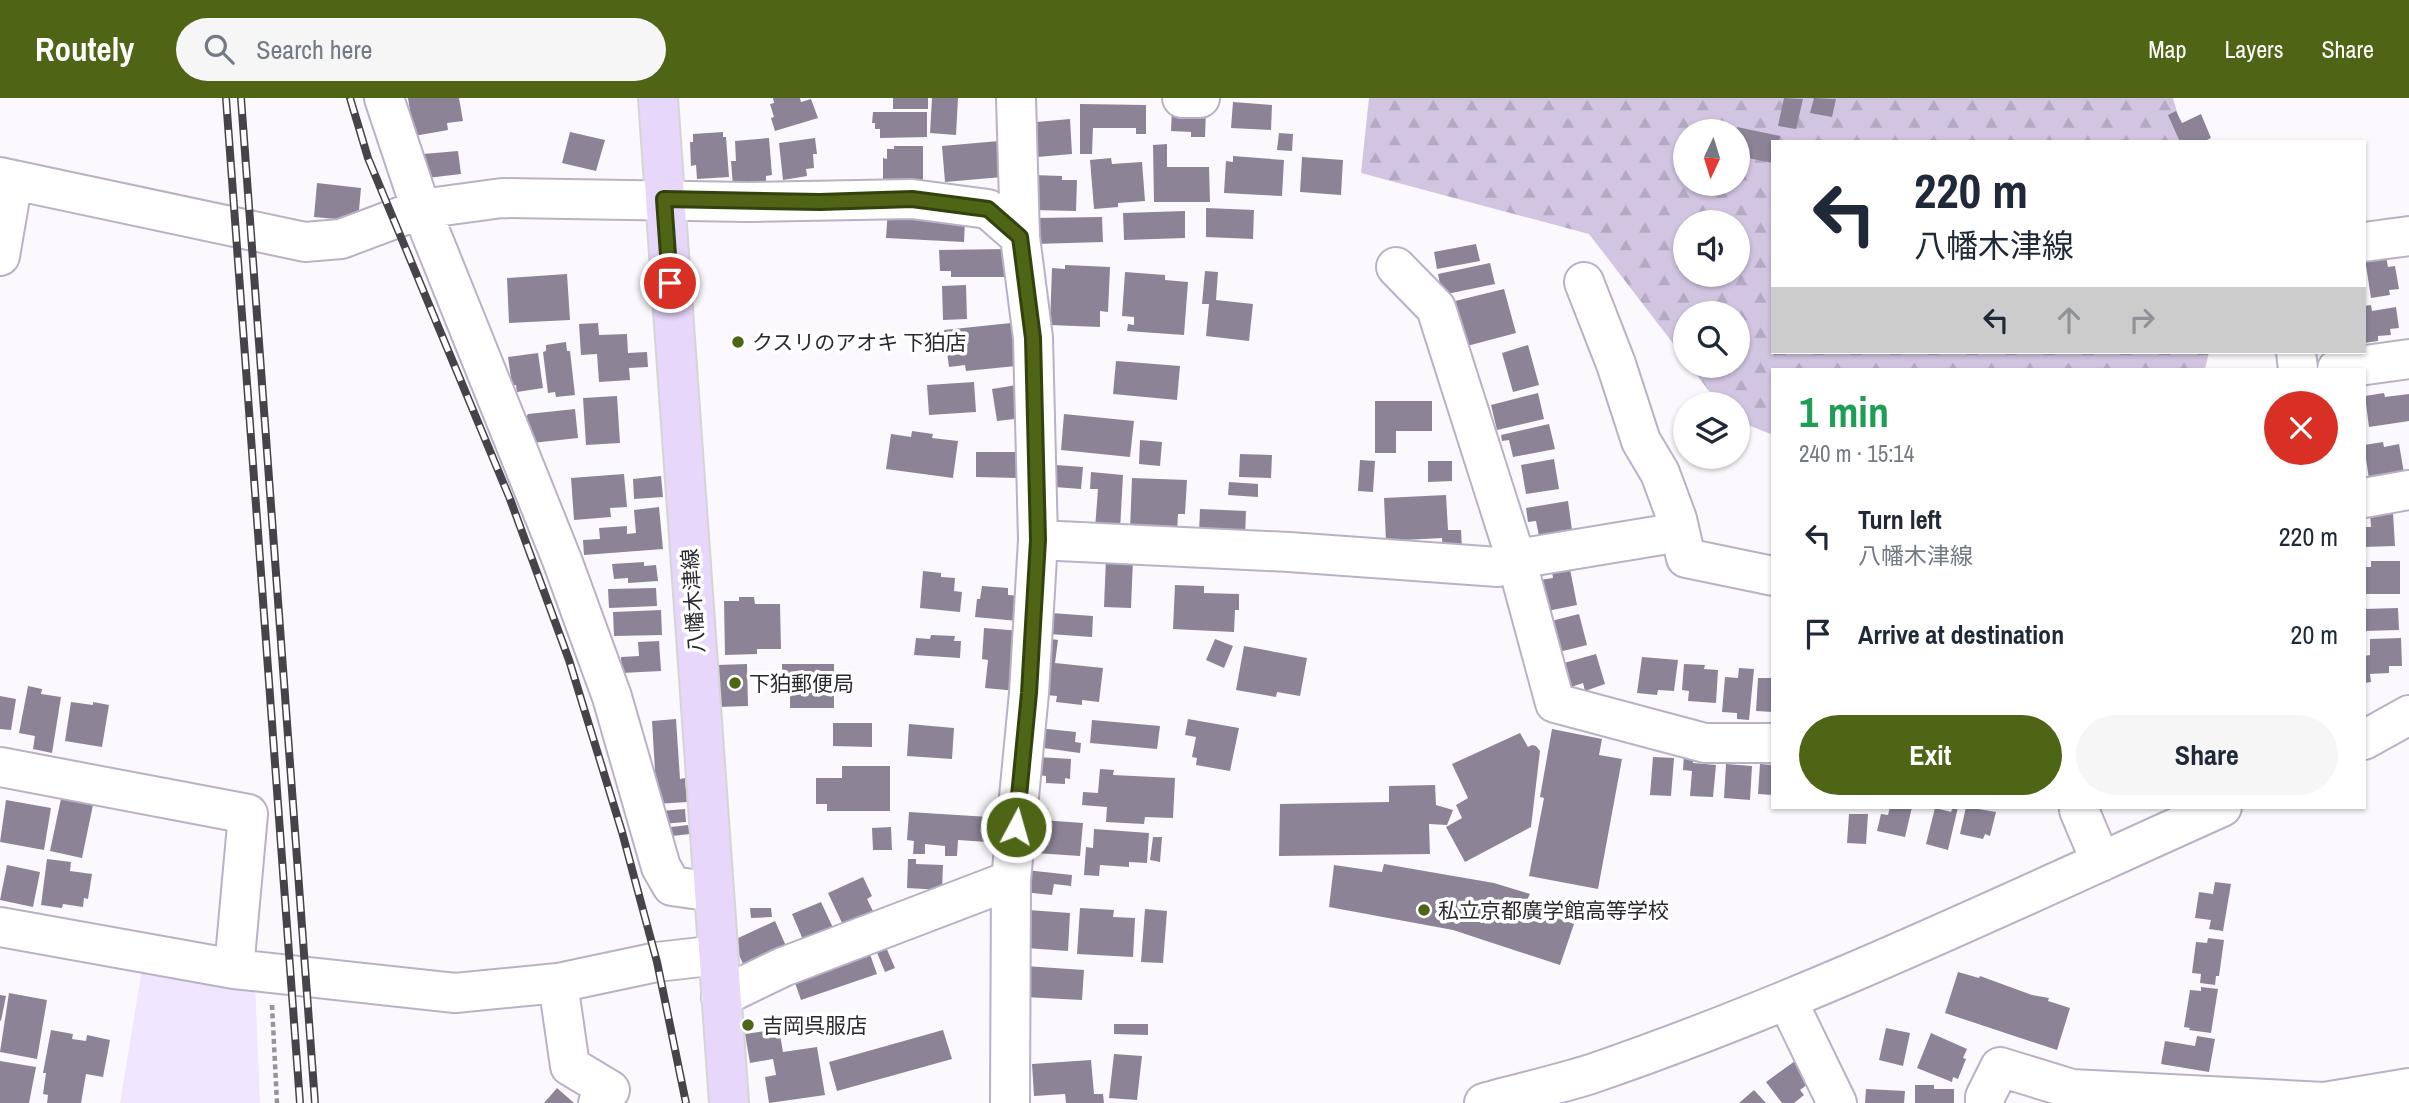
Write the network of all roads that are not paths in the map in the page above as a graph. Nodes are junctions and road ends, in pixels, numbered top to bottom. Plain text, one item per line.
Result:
1 (384, 98) edge
2 (658, 98) edge
3 (1016, 98) edge
4 (1182, 98) edge
5 (1200, 98) edge
6 (6, 179) edge
7 (664, 199) junction
8 (421, 209) junction
9 (2409, 236) edge
10 (1020, 237) junction
11 (2366, 242) edge
12 (0, 256) edge
13 (1396, 267) dead end
14 (1584, 282) dead end
15 (2409, 359) edge
16 (2344, 368) edge
17 (2409, 491) edge
18 (2366, 498) edge
19 (1680, 531) junction
20 (1038, 540) junction
21 (1516, 559) junction
22 (1771, 576) edge
23 (2409, 715) edge
24 (2366, 739) edge
25 (1771, 743) edge
26 (0, 767) edge
27 (2074, 809) edge
28 (2218, 809) edge
29 (2101, 862) junction
30 (1011, 880) junction
31 (714, 892) junction
32 (0, 927) edge
33 (718, 955) junction
34 (253, 971) junction
35 (558, 983) junction
36 (721, 997) junction
37 (1787, 1000) junction
38 (2409, 1088) edge
39 (1590, 1089) edge
40 (1835, 1102) edge
41 (598, 1103) edge
42 (729, 1103) edge
43 (1010, 1103) edge
44 (1483, 1103) edge
45 (1985, 1103) edge

1 - 8 street
2 - 7 main road, 八幡木津線
3 - 10 street
4 - 5 street
6 - 8 street
6 - 12 street
7 - 8 street
7 - 10 street
7 - 31 main road, 八幡木津線
8 - 31 street
9 - 11 street
10 - 20 street
13 - 21 street
14 - 19 street
15 - 16 street
17 - 18 street
19 - 21 street
19 - 22 street
20 - 21 street
20 - 30 street
21 - 25 street
23 - 24 street
26 - 34 street
27 - 29 street
28 - 29 street
29 - 37 street
30 - 36 street
30 - 43 street
31 - 33 main road, 八幡木津線
32 - 34 street
33 - 35 street
33 - 36 main road, 八幡木津線
34 - 35 street
35 - 41 street
36 - 42 main road, 八幡木津線
37 - 39 street
37 - 40 street
38 - 45 street
39 - 44 street

